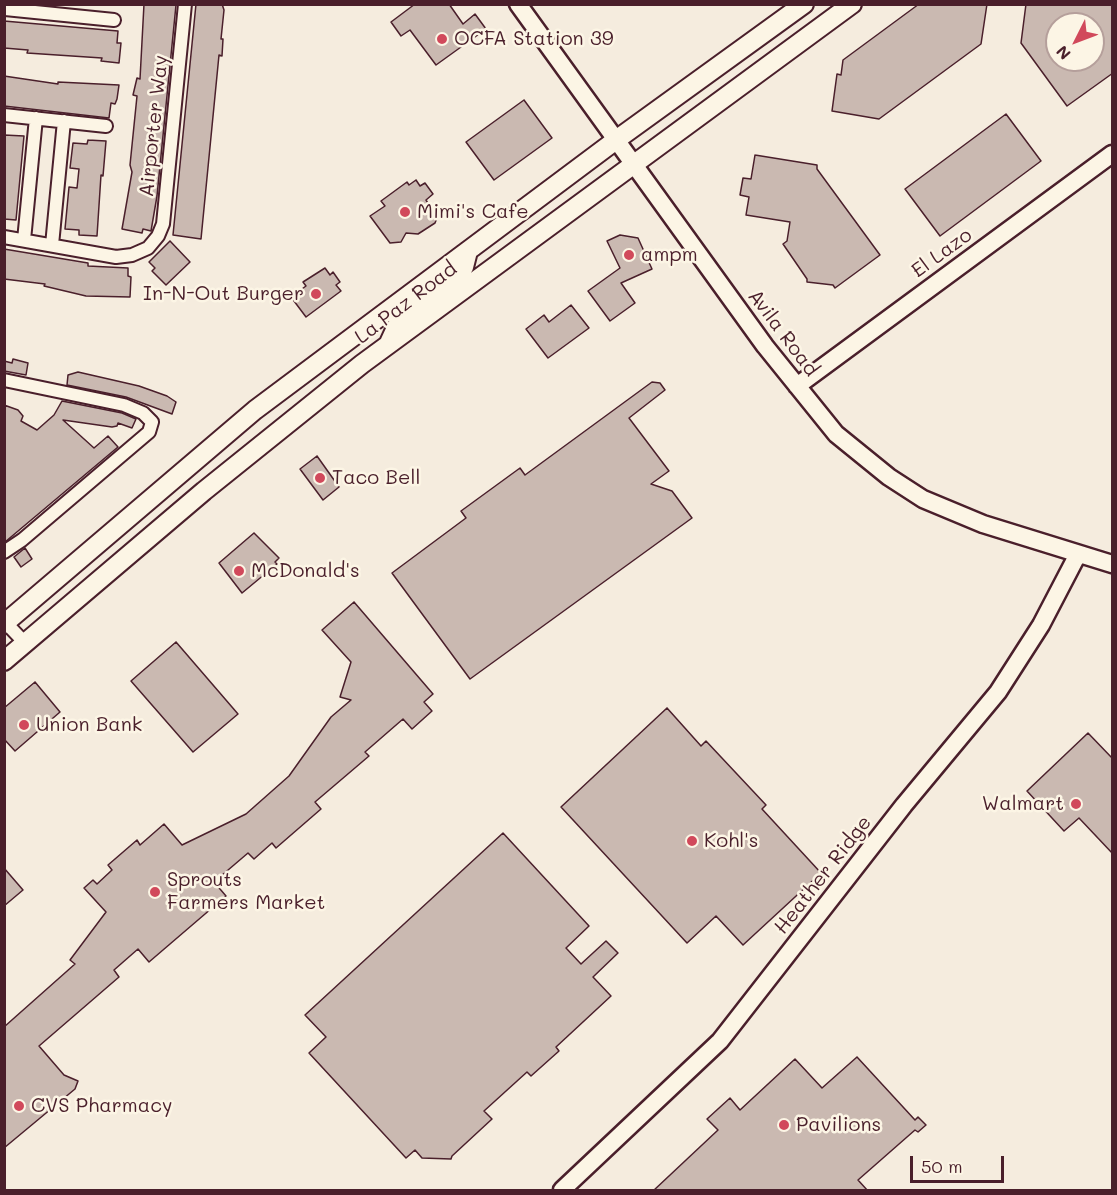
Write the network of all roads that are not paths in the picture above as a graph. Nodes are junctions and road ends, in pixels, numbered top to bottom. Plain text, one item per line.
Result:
1 (185, 4) edge
2 (518, 4) edge
3 (804, 4) edge
4 (852, 4) edge
5 (5, 9) edge
6 (47, 9) edge
7 (75, 10) edge
8 (114, 20) dead end
9 (4, 115) edge
10 (36, 118) junction
11 (64, 121) junction
12 (106, 126) dead end
13 (616, 140) junction
14 (1113, 154) edge
15 (633, 164) junction
16 (4, 237) edge
17 (24, 240) junction
18 (52, 245) junction
19 (469, 250) junction
20 (389, 344) junction
21 (4, 380) edge
22 (797, 386) junction
23 (4, 552) edge
24 (1078, 554) junction
25 (1113, 564) edge
26 (5, 622) edge
27 (26, 644) junction
28 (4, 662) edge
29 (562, 1191) edge

1 - 18 street, Airporter Way
2 - 13 street, Avila Road
3 - 13 main road, La Paz Road
4 - 15 main road, La Paz Road
5 - 6 street
6 - 7 street
7 - 8 street
9 - 10 street
10 - 11 street
10 - 17 street
11 - 12 street
11 - 18 street
13 - 15 street, Avila Road
13 - 19 main road, La Paz Road
14 - 22 street, El Lazo
15 - 20 main road, La Paz Road
15 - 22 street, Avila Road
16 - 17 street
17 - 18 street
19 - 20 main road
19 - 26 main road, La Paz Road
20 - 27 main road, La Paz Road
21 - 23 street
22 - 24 street, Avila Road
24 - 25 street, Avila Road
24 - 29 street, Heather Ridge
26 - 27 street
27 - 28 main road, La Paz Road

